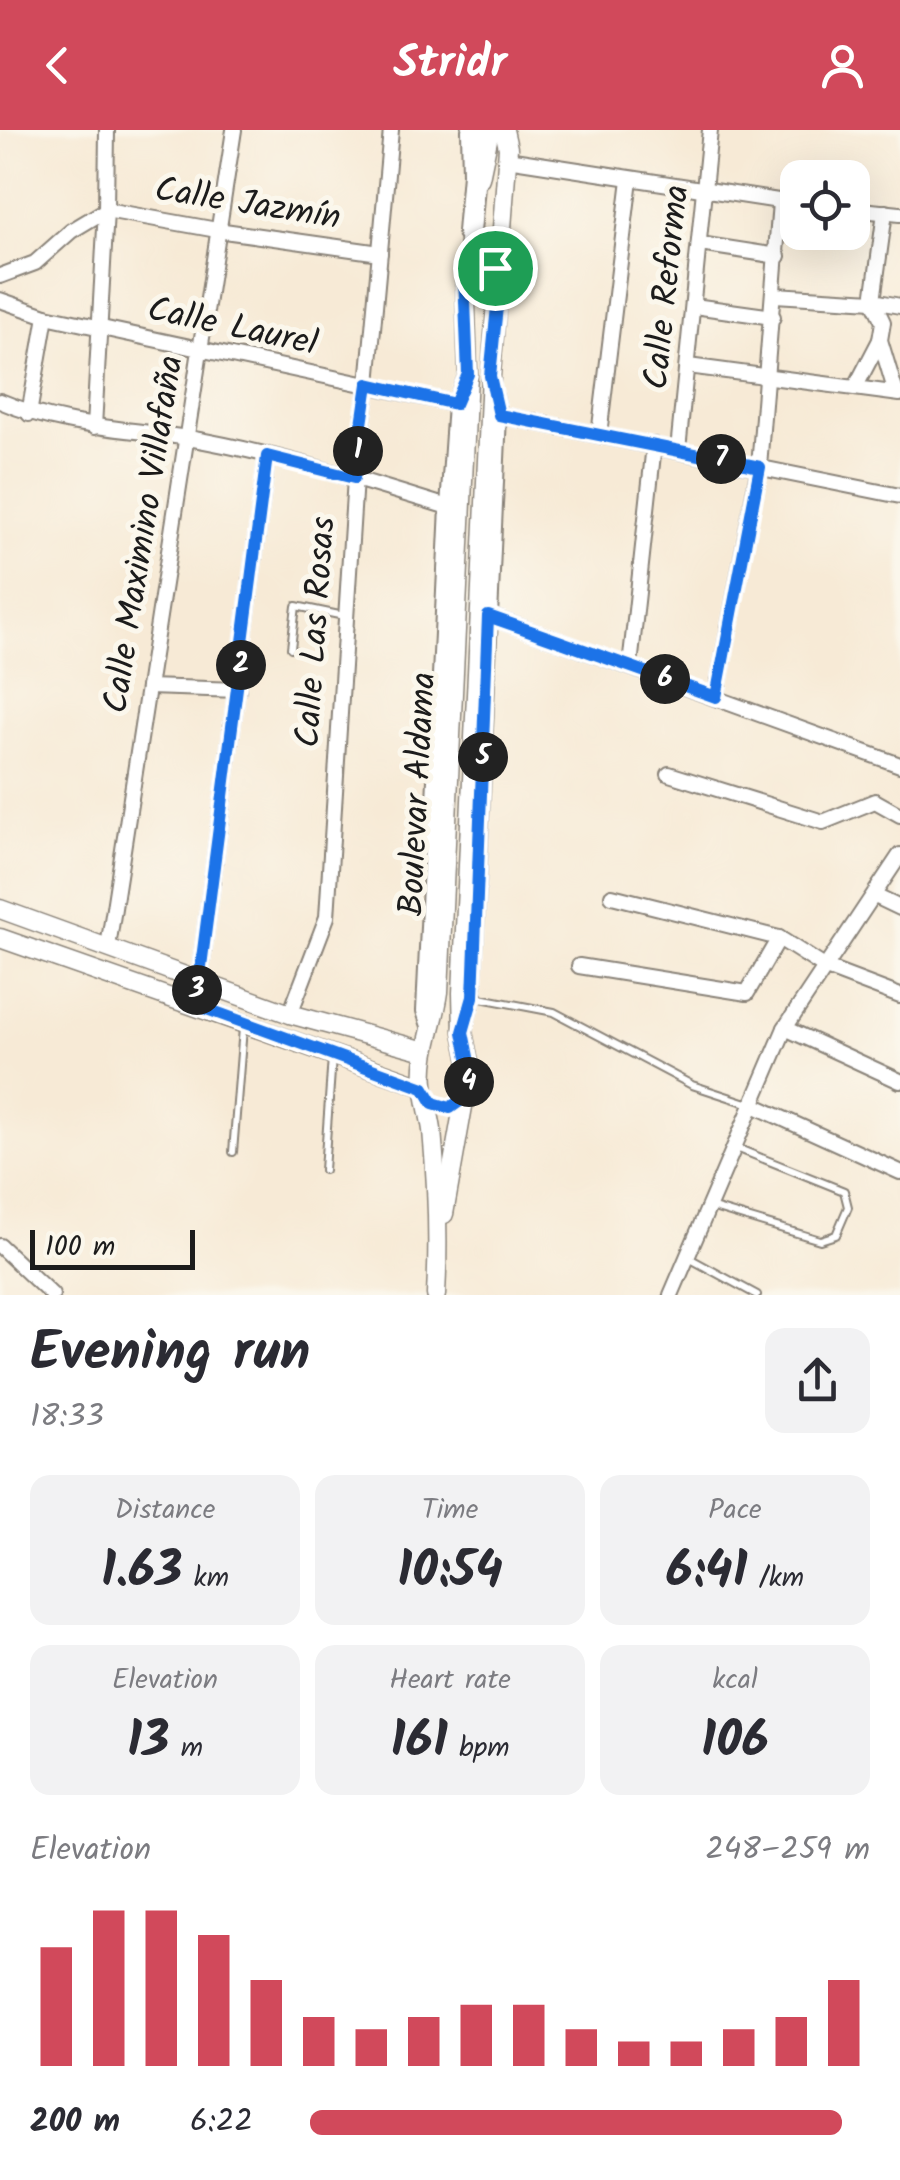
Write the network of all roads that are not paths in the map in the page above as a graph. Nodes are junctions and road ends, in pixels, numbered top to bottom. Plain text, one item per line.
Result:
1 (107, 130) edge
2 (234, 130) edge
3 (392, 130) edge
4 (473, 130) edge
5 (490, 130) edge
6 (710, 130) edge
7 (507, 142) edge
8 (630, 179) junction
9 (706, 192) junction
10 (780, 202) joint
11 (106, 210) junction
12 (892, 213) edge
13 (217, 230) junction
14 (469, 232) junction
15 (700, 244) junction
16 (380, 253) junction
17 (778, 256) junction
18 (0, 276) edge
19 (464, 277) junction
20 (500, 277) junction
21 (774, 295) junction
22 (0, 300) edge
23 (873, 301) junction
24 (466, 302) junction
25 (498, 303) junction
26 (694, 306) junction
27 (900, 306) edge
28 (46, 316) junction
29 (773, 317) junction
30 (98, 327) junction
31 (880, 340) junction
32 (202, 349) junction
33 (688, 366) junction
34 (468, 374) junction
35 (768, 374) junction
36 (490, 376) junction
37 (368, 384) junction
38 (856, 386) junction
39 (898, 394) edge
40 (0, 401) edge
41 (455, 404) junction
42 (29, 414) junction
43 (499, 415) junction
44 (94, 427) junction
45 (599, 435) junction
46 (189, 438) junction
47 (654, 445) junction
48 (678, 450) junction
49 (267, 456) junction
50 (760, 467) junction
51 (354, 478) junction
52 (900, 496) edge
53 (448, 507) junction
54 (344, 616) junction
55 (488, 616) junction
56 (291, 648) dead end
57 (630, 666) junction
58 (148, 687) junction
59 (238, 690) junction
60 (716, 697) junction
61 (900, 765) edge
62 (669, 774) dead end
63 (900, 815) edge
64 (900, 856) edge
65 (612, 896) dead end
66 (874, 896) junction
67 (900, 908) edge
68 (0, 909) edge
69 (0, 938) edge
70 (779, 938) junction
71 (108, 947) junction
72 (579, 966) dead end
73 (826, 968) junction
74 (198, 980) junction
75 (900, 996) edge
76 (473, 997) junction
77 (260, 1003) junction
78 (196, 1005) junction
79 (290, 1014) junction
80 (248, 1024) junction
81 (785, 1028) junction
82 (464, 1040) junction
83 (428, 1043) junction
84 (332, 1054) junction
85 (900, 1082) edge
86 (425, 1092) junction
87 (464, 1098) junction
88 (751, 1104) junction
89 (733, 1147) junction
90 (232, 1152) dead end
91 (324, 1170) dead end
92 (900, 1172) edge
93 (710, 1206) junction
94 (438, 1244) junction
95 (0, 1246) edge
96 (688, 1257) junction
97 (52, 1295) edge
98 (436, 1295) edge
99 (671, 1295) edge
100 (757, 1295) edge

1 - 11 street
2 - 13 street, Calle Maximino Villafaña
3 - 16 street, Calle Las Rosas
4 - 14 highway
5 - 14 street, Boulevar Aldama
6 - 9 street, Calle Reforma
7 - 8 street
7 - 20 street, Boulevar Aldama
8 - 9 street
8 - 45 street
9 - 10 street
9 - 15 street, Calle Reforma
10 - 17 street
11 - 13 street, Calle Jazmín
11 - 18 street
11 - 30 street
12 - 23 street
13 - 16 street, Calle Jazmín
13 - 32 street, Calle Maximino Villafaña
14 - 19 street, Boulevar Aldama
15 - 17 street
15 - 26 street, Calle Reforma
16 - 37 street, Calle Las Rosas
17 - 21 street
19 - 20 street
19 - 24 street, Boulevar Aldama
20 - 25 street, Boulevar Aldama
21 - 23 street
21 - 29 street
22 - 28 street, Calle Laurel
23 - 27 street
23 - 31 street
24 - 25 street
24 - 34 street, Boulevar Aldama
25 - 36 street, Boulevar Aldama
26 - 29 street
26 - 33 street, Calle Reforma
28 - 30 street, Calle Laurel
28 - 42 street
29 - 35 street
30 - 32 street, Calle Laurel
30 - 44 street
31 - 38 street
31 - 39 street
32 - 37 street, Calle Laurel
32 - 46 street, Calle Maximino Villafaña
33 - 35 street
33 - 48 street, Calle Reforma
34 - 41 street
34 - 83 street, Boulevar Aldama
35 - 38 street
35 - 50 street
36 - 43 street, Boulevar Aldama
36 - 82 street, Boulevar Aldama
37 - 41 street, Calle Laurel
37 - 51 street, Calle Las Rosas
38 - 39 street
40 - 42 street
41 - 53 street
42 - 44 street
43 - 45 street
43 - 55 street, Boulevar Aldama
44 - 46 street
45 - 47 street
46 - 49 street
46 - 58 street, Calle Maximino Villafaña
47 - 48 street
47 - 57 street
48 - 50 street
49 - 51 street
49 - 59 street
50 - 52 street
50 - 60 street
51 - 53 street
51 - 54 street, Calle Las Rosas
53 - 83 street
54 - 56 lane
54 - 79 street, Calle Las Rosas
55 - 57 street
55 - 76 street, Boulevar Aldama
57 - 60 street
58 - 59 street
58 - 71 street, Calle Maximino Villafaña
59 - 74 street
60 - 61 street
62 - 63 street
64 - 66 street
65 - 70 street
66 - 67 street
66 - 73 street
68 - 71 street
69 - 78 street
70 - 72 street
70 - 73 street
71 - 74 street
73 - 75 street
73 - 81 street
74 - 77 street
74 - 78 street
76 - 82 street, Boulevar Aldama
76 - 88 lane
77 - 79 street
77 - 80 street
78 - 80 street
79 - 83 street
80 - 84 street
80 - 90 lane
81 - 85 street
81 - 88 street
82 - 83 street
82 - 87 street, Boulevar Aldama
83 - 86 street, Boulevar Aldama
84 - 86 street
84 - 91 lane
86 - 87 street
86 - 94 street, Boulevar Aldama
87 - 94 street, Boulevar Aldama
88 - 89 street
88 - 92 street
89 - 93 street
89 - 93 lane
93 - 96 street
94 - 98 street
95 - 97 street
96 - 99 street
96 - 100 lane

